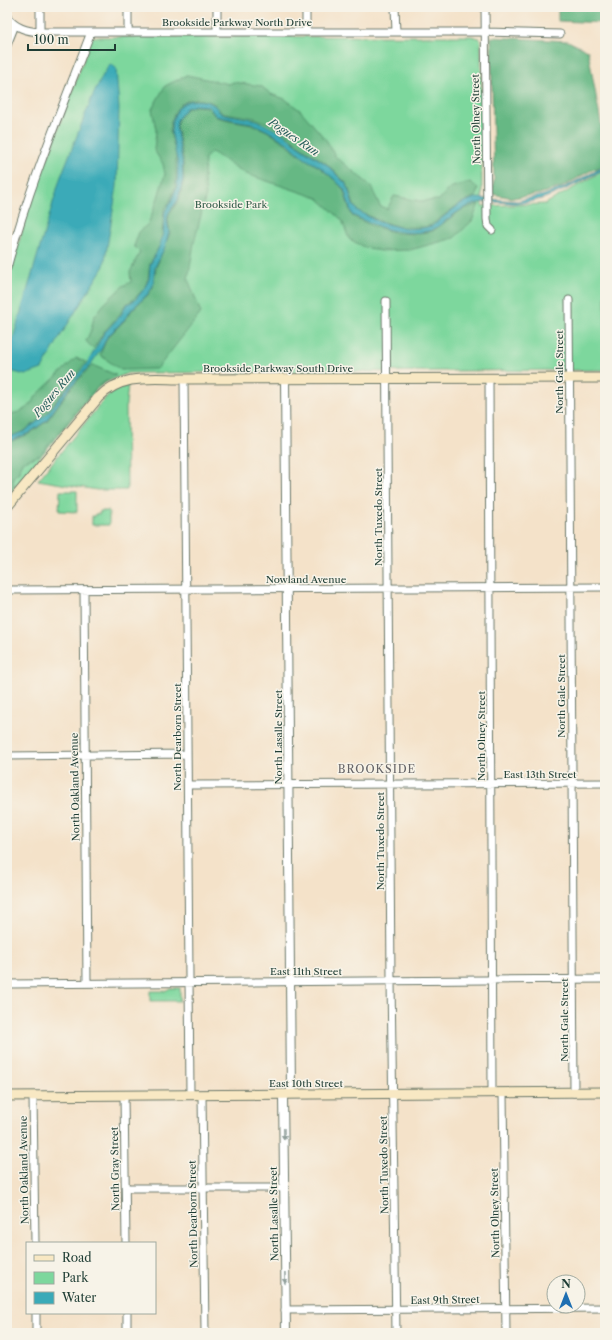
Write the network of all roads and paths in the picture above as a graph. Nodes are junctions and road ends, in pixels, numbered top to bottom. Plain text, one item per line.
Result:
1 (40, 7) edge
2 (128, 7) edge
3 (217, 7) edge
4 (306, 7) edge
5 (396, 7) edge
6 (485, 7) edge
7 (8, 19) edge
8 (15, 26) junction
9 (306, 31) junction
10 (40, 32) junction
11 (91, 32) junction
12 (128, 32) junction
13 (217, 32) junction
14 (396, 32) junction
15 (485, 32) junction
16 (560, 34) dead end
17 (7, 45) edge
18 (492, 230) dead end
19 (7, 268) edge
20 (569, 300) dead end
21 (386, 301) dead end
22 (184, 378) junction
23 (387, 378) junction
24 (489, 378) junction
25 (569, 378) junction
26 (605, 378) edge
27 (285, 379) junction
28 (7, 507) edge
29 (571, 587) junction
30 (605, 587) edge
31 (388, 588) junction
32 (490, 588) junction
33 (186, 589) junction
34 (287, 589) junction
35 (7, 590) edge
36 (84, 590) junction
37 (187, 754) junction
38 (85, 755) junction
39 (7, 756) edge
40 (605, 783) edge
41 (288, 784) junction
42 (390, 784) junction
43 (491, 784) junction
44 (572, 784) junction
45 (188, 785) junction
46 (605, 979) edge
47 (492, 980) junction
48 (573, 980) junction
49 (290, 981) junction
50 (391, 981) junction
51 (189, 982) junction
52 (87, 983) junction
53 (7, 984) edge
54 (574, 1092) junction
55 (605, 1092) edge
56 (492, 1093) junction
57 (503, 1093) junction
58 (393, 1094) junction
59 (190, 1095) junction
60 (202, 1095) junction
61 (287, 1095) junction
62 (7, 1096) edge
63 (33, 1096) junction
64 (124, 1096) junction
65 (126, 1188) junction
66 (203, 1188) junction
67 (284, 1188) junction
68 (35, 1242) edge
69 (126, 1242) edge
70 (605, 1308) edge
71 (506, 1309) junction
72 (286, 1310) junction
73 (395, 1310) junction
74 (36, 1314) edge
75 (127, 1314) edge
76 (36, 1333) edge
77 (127, 1333) edge
78 (205, 1333) edge
79 (286, 1333) edge
80 (396, 1333) edge
81 (506, 1333) edge

1 - 10 street
2 - 12 street
3 - 13 street
4 - 9 street
5 - 14 street
6 - 15 street, North Olney Street
7 - 8 street
8 - 10 street, Brookside Parkway North Drive
8 - 17 street
9 - 13 street, Brookside Parkway North Drive
9 - 14 street, Brookside Parkway North Drive
10 - 11 street, Brookside Parkway North Drive
11 - 12 street, Brookside Parkway North Drive
11 - 19 street
12 - 13 street, Brookside Parkway North Drive
14 - 15 street, Brookside Parkway North Drive
15 - 16 street, Brookside Parkway North Drive
15 - 18 street, North Olney Street
20 - 25 street, North Gale Street
21 - 23 street, North Tuxedo Street
22 - 27 main road, Brookside Parkway South Drive
22 - 28 main road, Brookside Parkway South Drive
22 - 33 street, North Dearborn Street
23 - 24 main road, Brookside Parkway South Drive
23 - 27 main road, Brookside Parkway South Drive
23 - 31 street, North Tuxedo Street
24 - 25 main road, Brookside Parkway South Drive
24 - 32 street, North Olney Street
25 - 26 main road, Brookside Parkway South Drive
25 - 29 street, North Gale Street
27 - 34 street, North Lasalle Street
29 - 30 street, Nowland Avenue
29 - 32 street, Nowland Avenue
29 - 44 street, North Gale Street
31 - 32 street, Nowland Avenue
31 - 34 street, Nowland Avenue
31 - 42 street, North Tuxedo Street
32 - 43 street, North Olney Street
33 - 34 street, Nowland Avenue
33 - 36 street, Nowland Avenue
33 - 37 street, North Dearborn Street
34 - 41 street, North Lasalle Street
35 - 36 street, Nowland Avenue
36 - 38 street, North Oakland Avenue
37 - 38 street
37 - 45 street, North Dearborn Street
38 - 39 street
38 - 52 street, North Oakland Avenue
40 - 44 street, East 13th Street
41 - 42 street, East 13th Street
41 - 45 street, East 13th Street
41 - 49 street, North Lasalle Street
42 - 43 street, East 13th Street
42 - 50 street, North Tuxedo Street
43 - 44 street, East 13th Street
43 - 47 street, North Olney Street
44 - 48 street, North Gale Street
45 - 51 street, North Dearborn Street
46 - 48 street, East 11th Street
47 - 48 street, East 11th Street
47 - 50 street, East 11th Street
47 - 56 street, North Olney Street
48 - 54 street, North Gale Street
49 - 50 street, East 11th Street
49 - 51 street, East 11th Street
49 - 61 street, North Lasalle Street
50 - 58 street, North Tuxedo Street
51 - 52 street, East 11th Street
51 - 59 street, North Dearborn Street
52 - 53 street, East 11th Street
54 - 55 main road, East 10th Street
54 - 57 main road, East 10th Street
56 - 57 main road, East 10th Street
56 - 58 main road, East 10th Street
57 - 71 street, North Olney Street
58 - 61 main road, East 10th Street
58 - 73 street, North Tuxedo Street
59 - 60 main road, East 10th Street
59 - 64 main road, East 10th Street
60 - 61 main road, East 10th Street
60 - 66 street, North Dearborn Street
61 -> 67 street, North Lasalle Street
62 - 63 main road, East 10th Street
63 - 64 main road, East 10th Street
63 - 68 street, North Oakland Avenue
64 - 65 street, North Gray Street
65 - 66 street
65 - 69 street, North Gray Street
66 - 67 street
66 - 78 street, North Dearborn Street
67 -> 72 street, North Lasalle Street
70 - 71 street, East 9th Street
71 - 73 street, East 9th Street
71 - 81 street, North Olney Street
72 - 73 street, East 9th Street
72 - 79 street, North Lasalle Street
73 - 80 street, North Tuxedo Street
74 - 76 street
75 - 77 street

